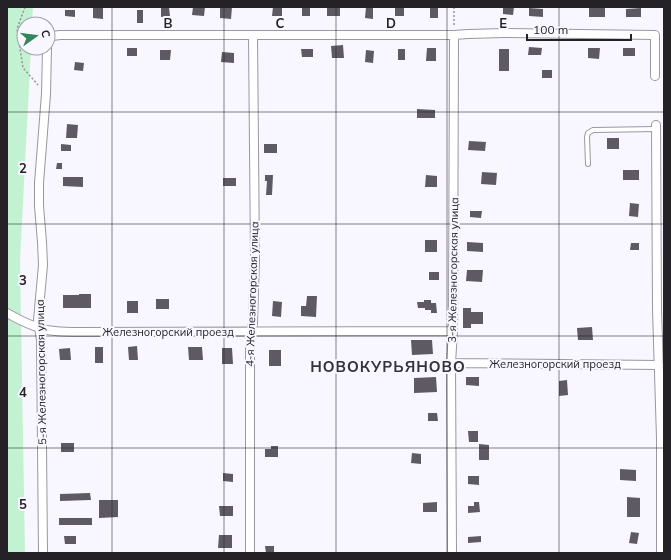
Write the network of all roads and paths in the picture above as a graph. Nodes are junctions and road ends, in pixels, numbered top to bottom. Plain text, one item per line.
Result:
1 (26, 7) edge
2 (454, 7) edge
3 (254, 35) junction
4 (454, 35) junction
5 (56, 36) edge
6 (47, 56) edge
7 (656, 76) dead end
8 (46, 94) junction
9 (656, 127) joint
10 (588, 164) dead end
11 (7, 313) edge
12 (39, 327) junction
13 (453, 331) junction
14 (251, 332) junction
15 (451, 363) junction
16 (659, 364) junction
17 (43, 553) edge
18 (250, 553) edge
19 (452, 553) edge
20 (661, 553) edge

1 - 8 path
2 - 4 path
3 - 4 street
3 - 5 street
3 - 14 street, 4-я Железногорская улица
4 - 7 street
4 - 13 street, 3-я Железногорская улица
6 - 8 street, 5-я Железногорская улица
8 - 12 street, 5-я Железногорская улица
9 - 10 lane
9 - 16 street
11 - 12 street, Железногорский проезд
12 - 14 street, Железногорский проезд
12 - 17 street, 5-я Железногорская улица
13 - 14 street, Железногорский проезд
13 - 15 street, 3-я Железногорская улица
14 - 18 street, 4-я Железногорская улица
15 - 16 street, Железногорский проезд
15 - 19 street, 3-я Железногорская улица
16 - 20 street

